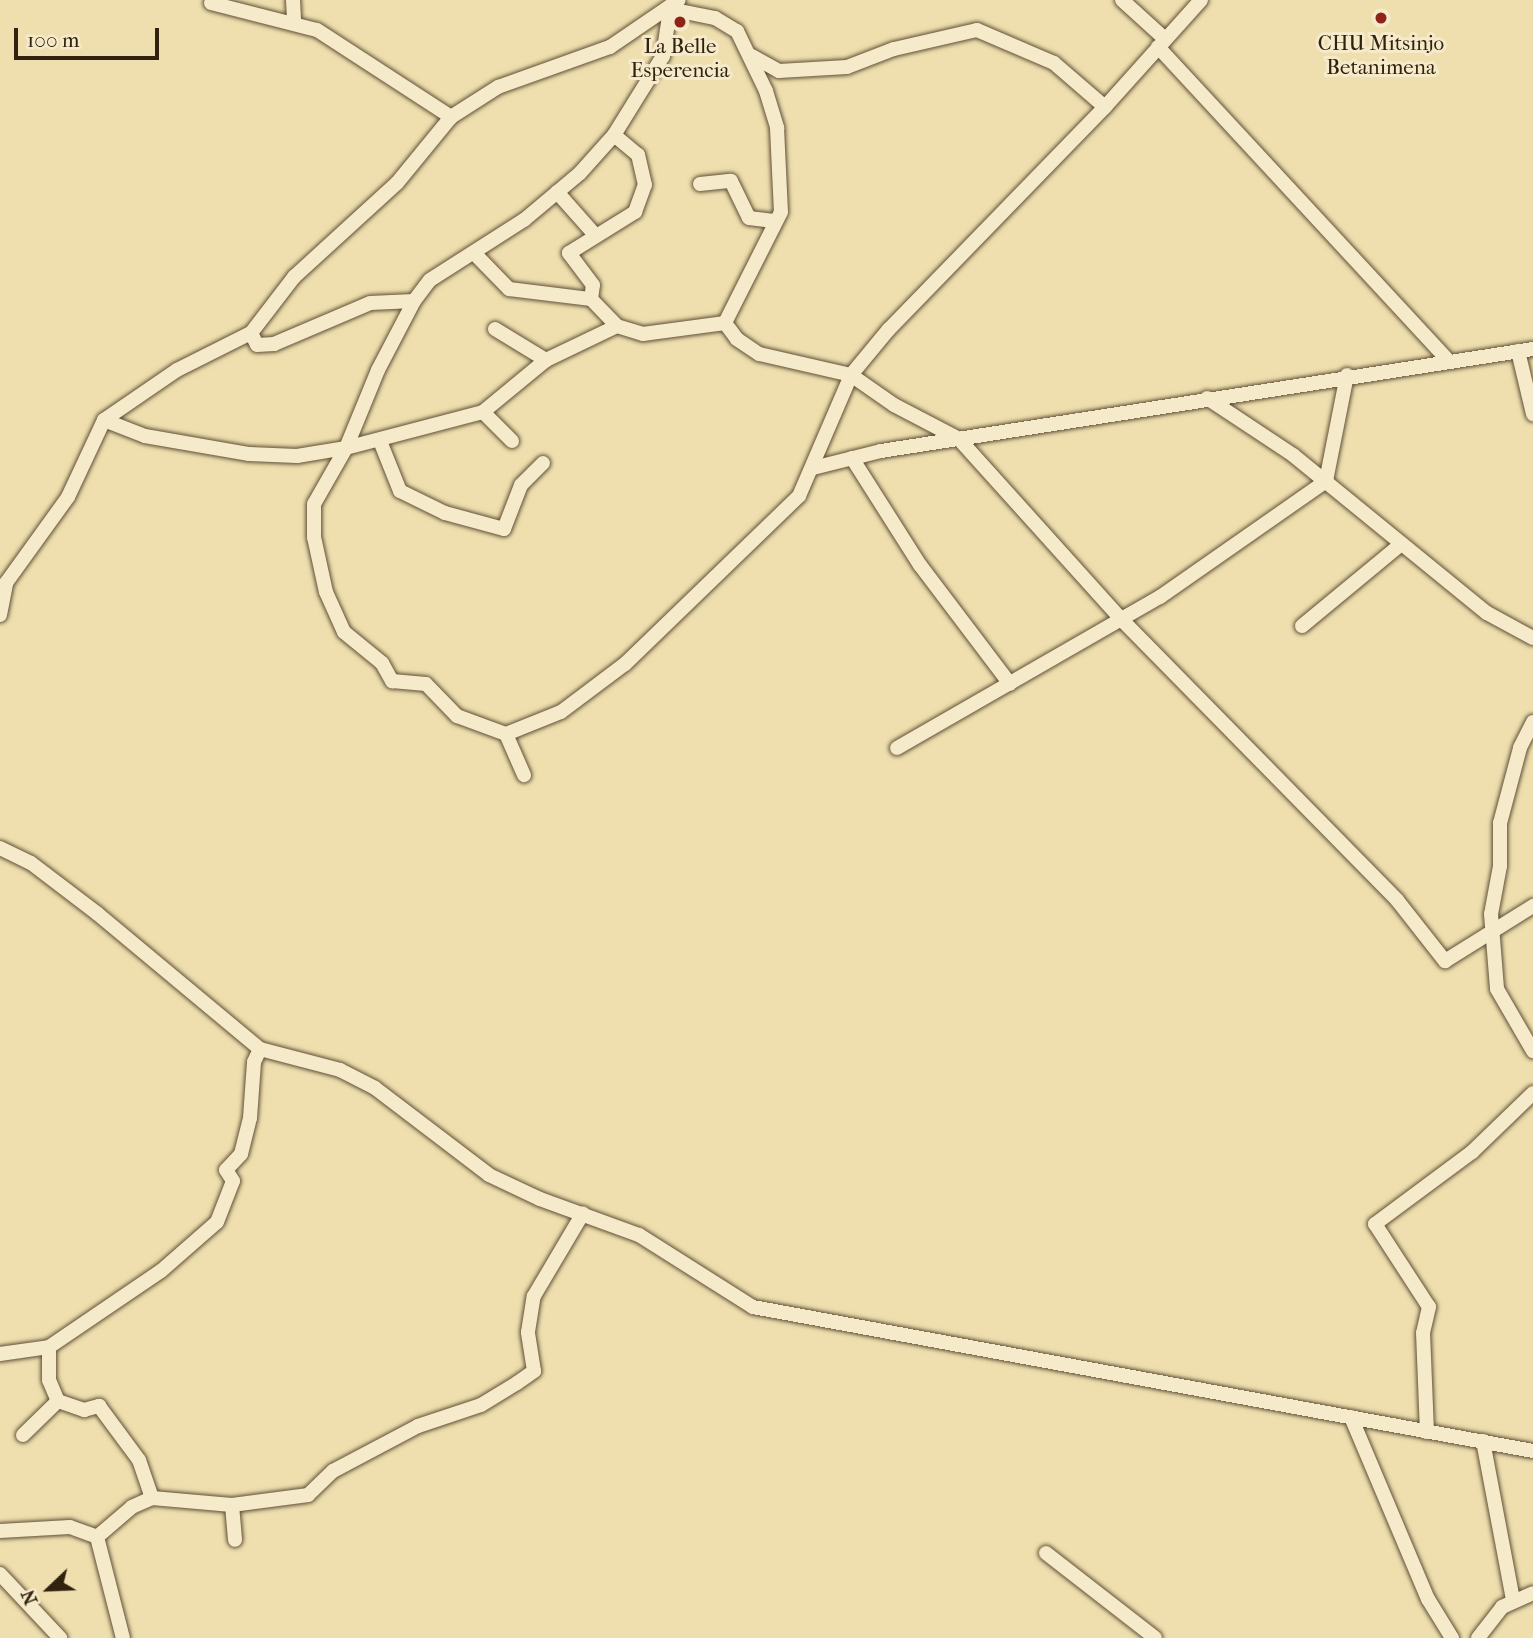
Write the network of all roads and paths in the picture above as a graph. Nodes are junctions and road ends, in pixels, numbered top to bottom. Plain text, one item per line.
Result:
1 (293, 0) edge
2 (1122, 0) edge
3 (1201, 0) edge
4 (211, 3) dead end
5 (673, 3) edge
6 (294, 21) junction
7 (1162, 43) junction
8 (751, 56) junction
9 (1105, 107) junction
10 (451, 117) junction
11 (614, 135) junction
12 (700, 184) dead end
13 (557, 192) junction
14 (774, 222) junction
15 (595, 235) junction
16 (475, 254) junction
17 (591, 299) junction
18 (414, 301) junction
19 (724, 323) junction
20 (617, 327) junction
21 (495, 329) dead end
22 (251, 333) junction
23 (1526, 350) edge
24 (546, 360) junction
25 (1448, 360) junction
26 (851, 375) junction
27 (1347, 375) junction
28 (1207, 398) junction
29 (483, 412) junction
30 (1533, 414) edge
31 (104, 420) junction
32 (959, 439) junction
33 (380, 441) junction
34 (512, 441) dead end
35 (346, 448) junction
36 (852, 458) junction
37 (543, 463) dead end
38 (813, 468) junction
39 (1326, 481) junction
40 (1401, 544) junction
41 (0, 615) edge
42 (1122, 620) junction
43 (1302, 626) dead end
44 (1533, 638) edge
45 (1010, 684) junction
46 (1533, 722) edge
47 (506, 734) junction
48 (897, 748) dead end
49 (524, 775) dead end
50 (0, 848) edge
51 (1533, 906) edge
52 (1494, 930) junction
53 (1533, 1051) edge
54 (257, 1056) junction
55 (1533, 1093) edge
56 (583, 1213) junction
57 (49, 1348) junction
58 (0, 1354) edge
59 (58, 1401) junction
60 (1351, 1417) junction
61 (1427, 1432) junction
62 (23, 1435) dead end
63 (1483, 1441) junction
64 (1533, 1451) edge
65 (152, 1498) junction
66 (232, 1505) junction
67 (0, 1531) edge
68 (97, 1537) junction
69 (235, 1540) dead end
70 (1046, 1553) dead end
71 (0, 1574) edge
72 (1533, 1593) edge
73 (1513, 1600) junction
74 (60, 1638) edge
75 (123, 1638) edge
76 (1155, 1638) edge
77 (1452, 1638) edge
78 (1478, 1638) edge

1 - 6 street
2 - 7 street
3 - 7 street
4 - 6 street
5 - 8 street
5 - 10 street
5 - 11 street
6 - 10 street
7 - 9 street
7 - 25 street
8 - 9 street
8 - 14 street
9 - 26 street
10 - 22 street
11 - 13 street
11 - 15 street
12 - 14 street
13 - 15 street
13 - 16 street
14 - 19 street
15 - 17 street
16 - 17 street
16 - 18 street
17 - 20 street
18 - 22 street
18 - 35 street
19 - 20 street
19 - 26 street
20 - 24 street
21 - 24 street
22 - 31 street
23 - 25 street
23 - 30 street
24 - 29 street
25 - 27 street
26 - 32 street
26 - 38 street
27 - 28 street
27 - 39 street
28 - 32 street
28 - 39 street
29 - 33 street
29 - 34 street
31 - 35 street
31 - 41 street
32 - 36 street
32 - 42 street
33 - 35 street
33 - 37 street
35 - 47 street
36 - 38 street
36 - 45 street
38 - 47 street
39 - 40 street
39 - 42 street
40 - 43 street
40 - 44 street
42 - 45 street
42 - 52 street
45 - 48 street
46 - 52 street
47 - 49 street
50 - 54 street
51 - 52 street
52 - 53 street
54 - 56 street
54 - 57 street
55 - 61 street
56 - 60 street
56 - 66 street
57 - 58 street
57 - 59 street
59 - 62 street
59 - 65 street
60 - 61 street
60 - 77 street
61 - 63 street
63 - 64 street
63 - 73 street
65 - 66 street
65 - 68 street
66 - 69 street
67 - 68 street
68 - 75 street
70 - 76 street
71 - 74 street
72 - 73 street
73 - 78 street

